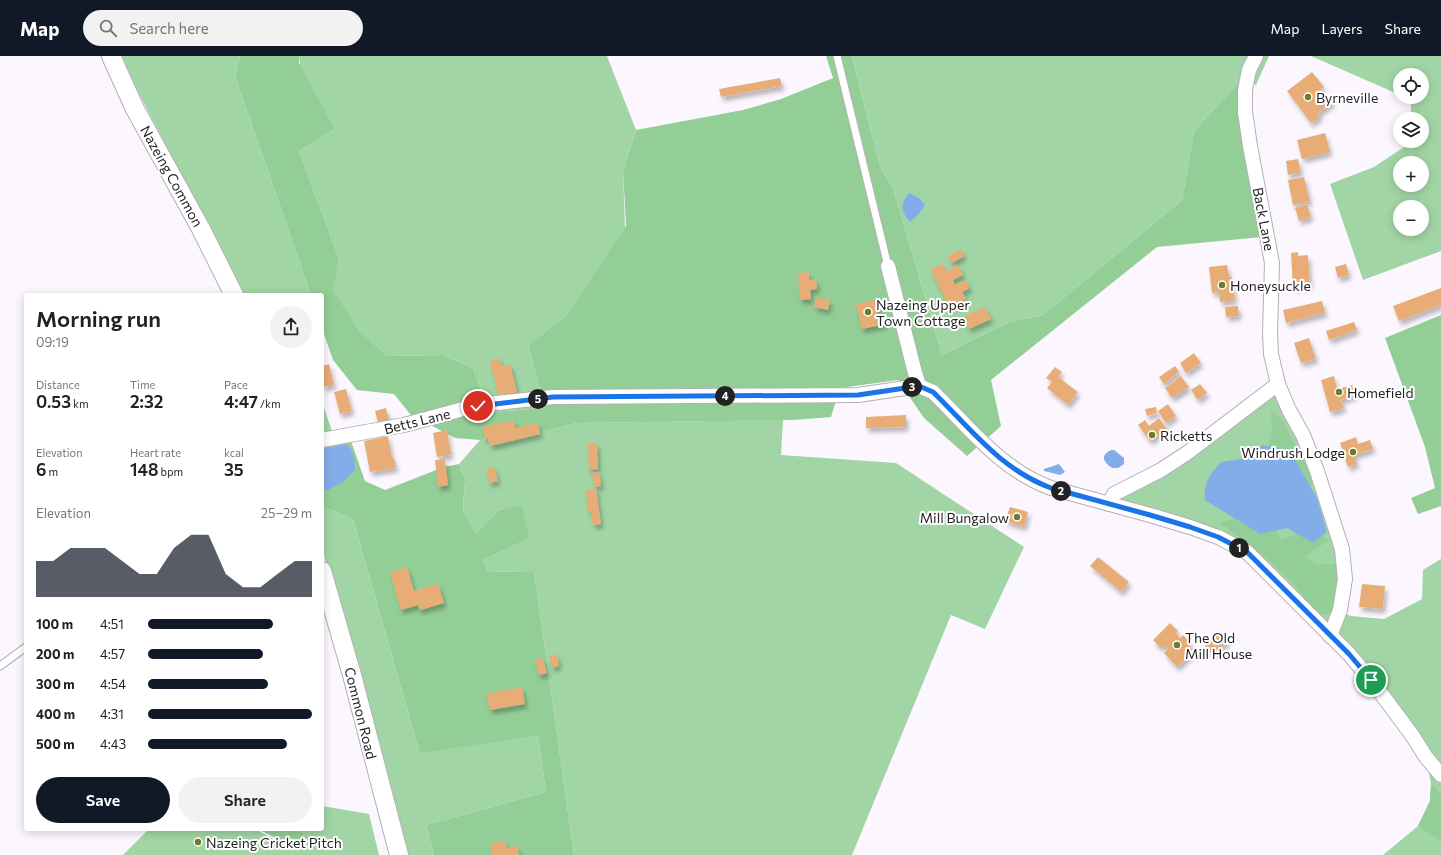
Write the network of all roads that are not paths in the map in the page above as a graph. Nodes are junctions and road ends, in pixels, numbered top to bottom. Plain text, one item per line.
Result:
1 (111, 56) edge
2 (838, 56) edge
3 (1256, 56) edge
4 (888, 266) joint
5 (233, 293) edge
6 (1278, 384) junction
7 (919, 386) junction
8 (324, 440) edge
9 (1109, 504) junction
10 (324, 578) edge
11 (1330, 636) junction
12 (24, 648) edge
13 (0, 666) edge
14 (1441, 775) edge
15 (399, 855) edge

1 - 5 street, Nazeing Common
2 - 4 lane
3 - 6 street, Back Lane
4 - 7 street
6 - 9 street
6 - 11 street, Back Lane
7 - 8 street, Betts Lane
7 - 9 street
9 - 11 street
10 - 15 street, Common Road
11 - 14 street
12 - 13 lane

